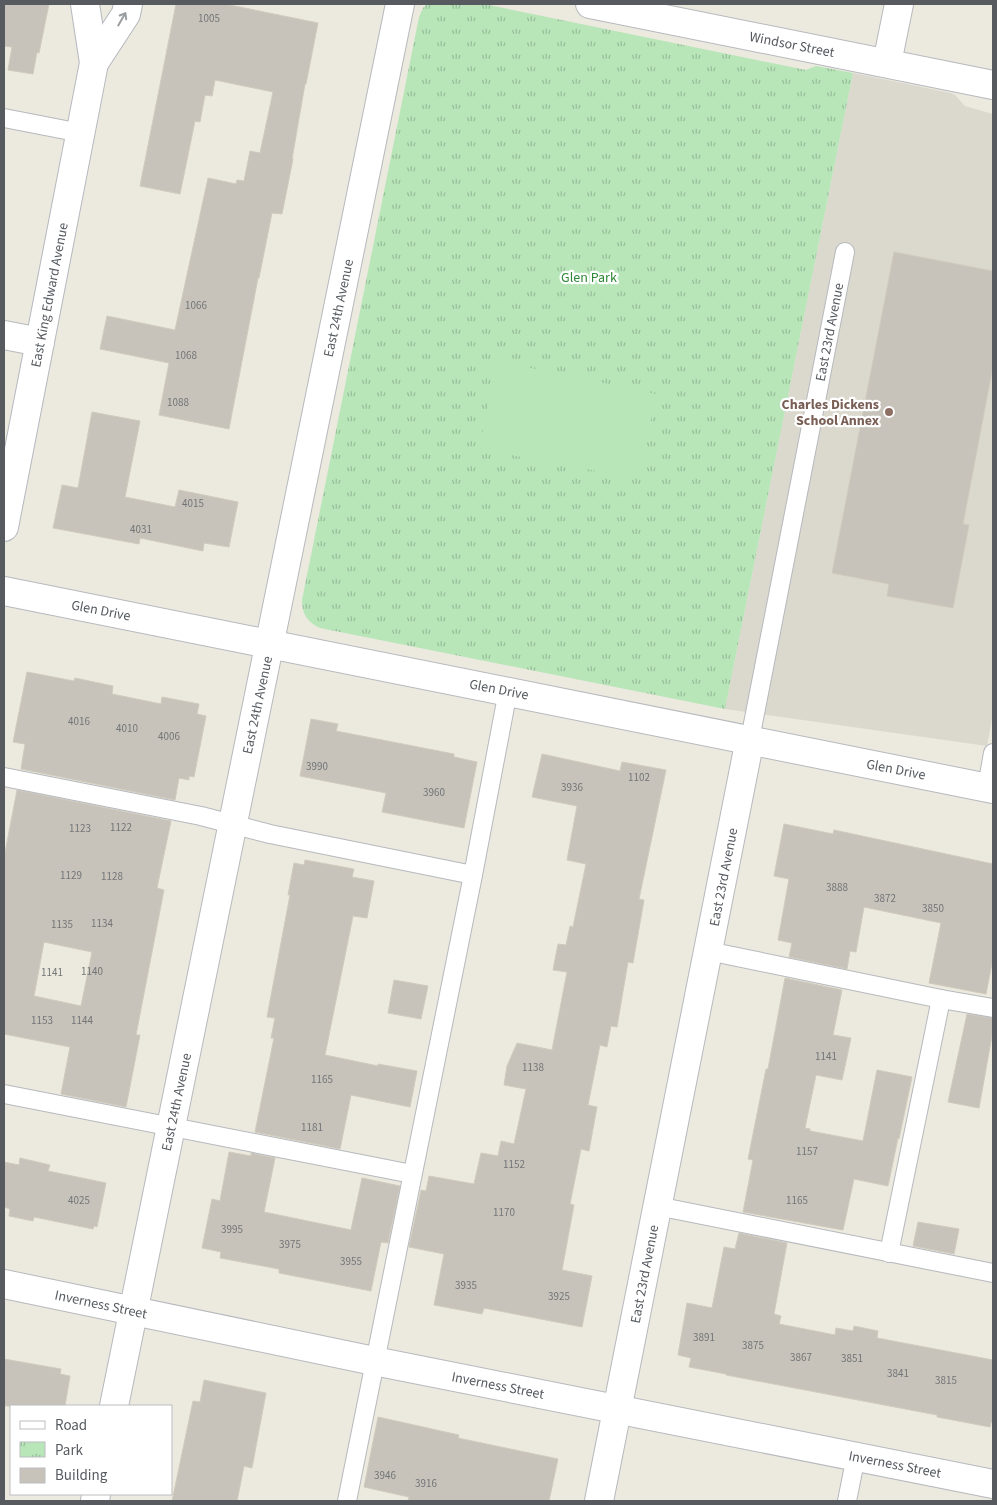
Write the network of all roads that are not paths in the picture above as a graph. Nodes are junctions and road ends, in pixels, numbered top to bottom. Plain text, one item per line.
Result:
1 (85, 4) edge
2 (128, 4) edge
3 (400, 4) edge
4 (590, 4) edge
5 (899, 4) edge
6 (647, 9) edge
7 (94, 62) junction
8 (887, 63) junction
9 (993, 85) edge
10 (4, 118) edge
11 (81, 133) junction
12 (845, 252) dead end
13 (4, 335) edge
14 (40, 342) junction
15 (4, 527) edge
16 (4, 591) edge
17 (269, 643) junction
18 (508, 691) junction
19 (750, 739) junction
20 (993, 753) edge
21 (4, 777) edge
22 (990, 788) edge
23 (232, 824) junction
24 (473, 875) junction
25 (708, 952) junction
26 (941, 999) junction
27 (993, 1008) edge
28 (4, 1094) edge
29 (171, 1127) junction
30 (412, 1174) junction
31 (657, 1206) junction
32 (889, 1253) junction
33 (993, 1273) edge
34 (4, 1284) edge
35 (134, 1311) junction
36 (374, 1361) junction
37 (114, 1405) edge
38 (618, 1408) junction
39 (856, 1456) junction
40 (993, 1484) edge
41 (347, 1501) edge
42 (599, 1501) edge
43 (847, 1501) edge

1 - 7 street, East King Edward Avenue
7 -> 2 street, East King Edward Avenue
3 - 17 street, East 24th Avenue
4 - 6 street, Windsor Street
5 - 8 street
6 - 8 street, Windsor Street
7 - 11 street, East King Edward Avenue
8 - 9 street, Windsor Street
10 - 11 lane
11 - 14 street, East King Edward Avenue
12 - 19 lane, East 23rd Avenue
13 - 14 street
14 - 15 street, East King Edward Avenue
16 - 17 street, Glen Drive
17 - 18 street, Glen Drive
17 - 23 street, East 24th Avenue
18 - 19 street, Glen Drive
18 - 24 lane
19 - 22 street, Glen Drive
19 - 25 street, East 23rd Avenue
20 - 22 lane
21 - 23 lane
23 - 24 lane
23 - 29 street, East 24th Avenue
24 - 30 lane
25 - 26 lane
25 - 31 street, East 23rd Avenue
26 - 27 lane
26 - 32 lane
28 - 29 lane
29 - 30 lane
29 - 35 street, East 24th Avenue
30 - 36 lane
31 - 32 lane
31 - 38 street, East 23rd Avenue
32 - 33 lane
34 - 35 street, Inverness Street
35 - 36 street, Inverness Street
35 - 37 street, East 24th Avenue
36 - 38 street, Inverness Street
36 - 41 lane
38 - 39 street, Inverness Street
38 - 42 street, East 23rd Avenue
39 - 40 street, Inverness Street
39 - 43 lane

